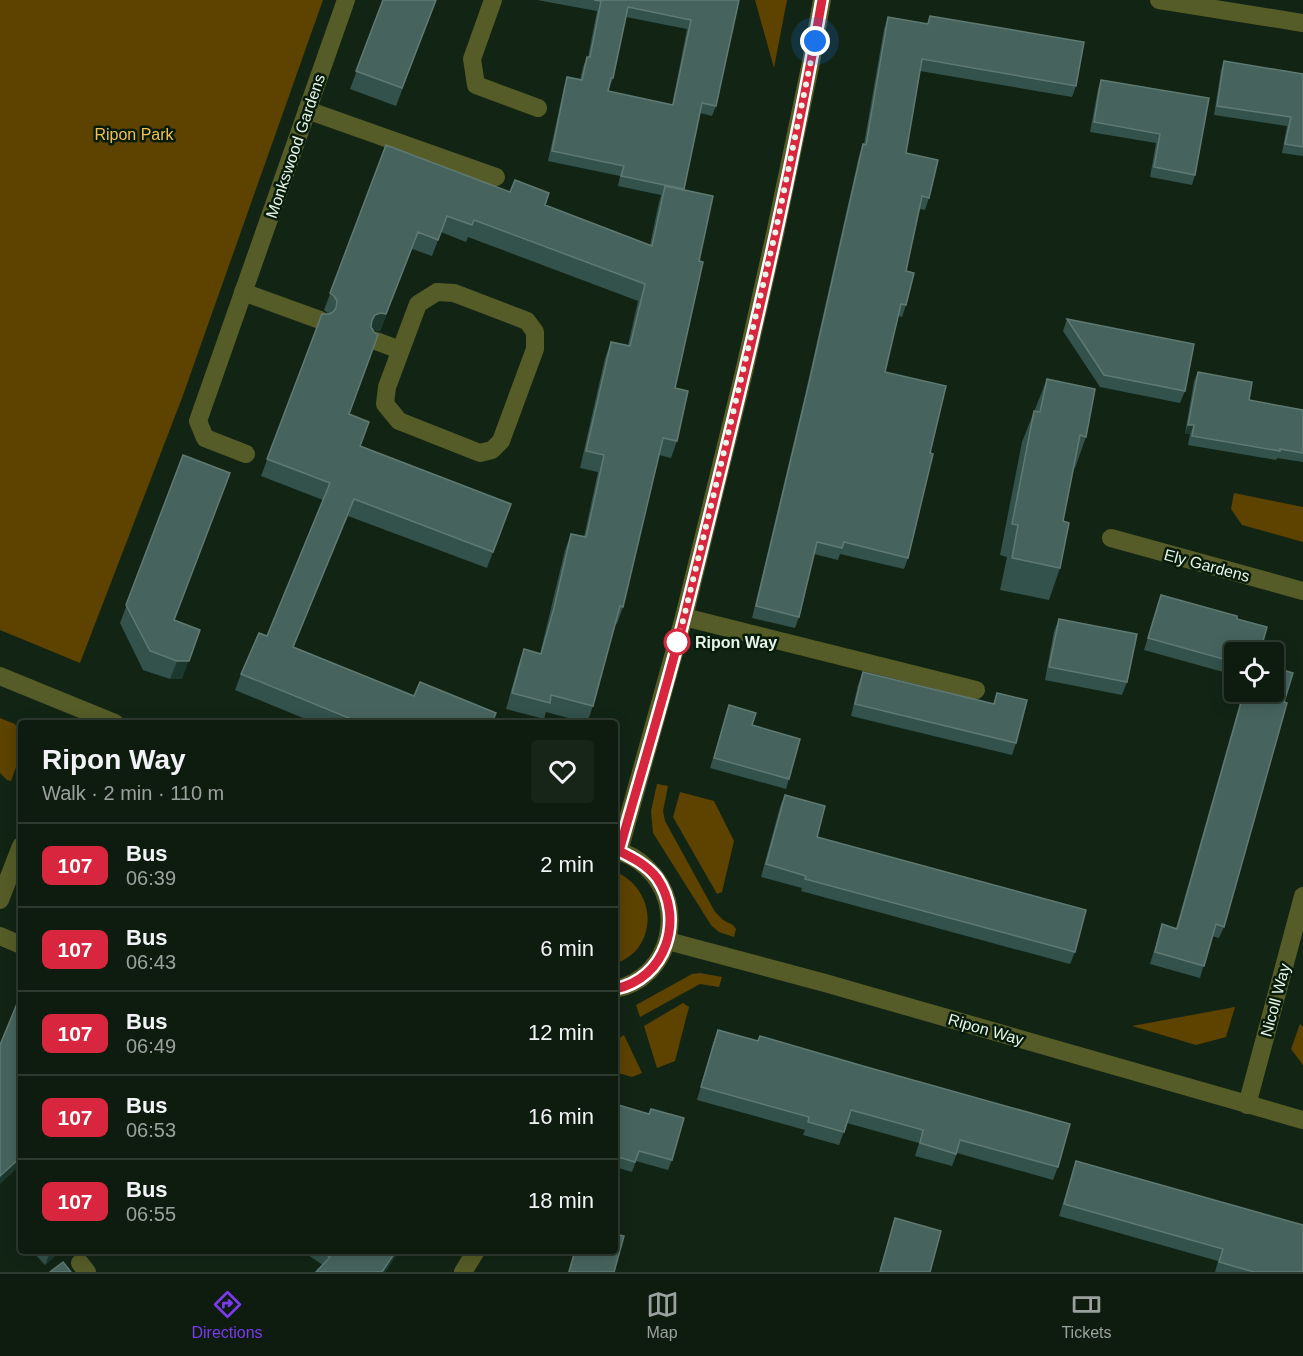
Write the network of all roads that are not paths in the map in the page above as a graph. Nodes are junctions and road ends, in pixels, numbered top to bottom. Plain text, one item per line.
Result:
1 (346, 0) edge
2 (493, 0) edge
3 (822, 0) edge
4 (1160, 0) edge
5 (1303, 23) edge
6 (538, 108) dead end
7 (307, 110) junction
8 (496, 177) dead end
9 (243, 292) junction
10 (320, 320) edge
11 (376, 341) edge
12 (400, 350) junction
13 (246, 454) dead end
14 (1111, 538) dead end
15 (1303, 591) edge
16 (684, 617) junction
17 (0, 676) edge
18 (976, 690) dead end
19 (73, 715) edge
20 (100, 720) edge
21 (618, 848) edge
22 (618, 851) edge
23 (18, 854) edge
24 (1303, 896) edge
25 (0, 900) edge
26 (0, 936) edge
27 (668, 941) junction
28 (18, 944) edge
29 (618, 988) edge
30 (1247, 1105) junction
31 (1303, 1120) edge
32 (474, 1254) edge
33 (463, 1272) edge

1 - 7 street, Monkswood Gardens
2 - 6 street
3 - 16 street
4 - 5 street
7 - 8 street
7 - 9 street, Monkswood Gardens
9 - 10 street
9 - 13 street, Monkswood Gardens
11 - 12 street
12 - 12 street
14 - 15 street, Ely Gardens
16 - 18 street
16 - 21 street
17 - 19 street
19 - 20 street
22 - 27 street
23 - 25 street
24 - 30 street, Nicoll Way
26 - 28 street
27 - 29 street
27 - 30 street, Ripon Way
30 - 31 street, Ripon Way
32 - 33 street

